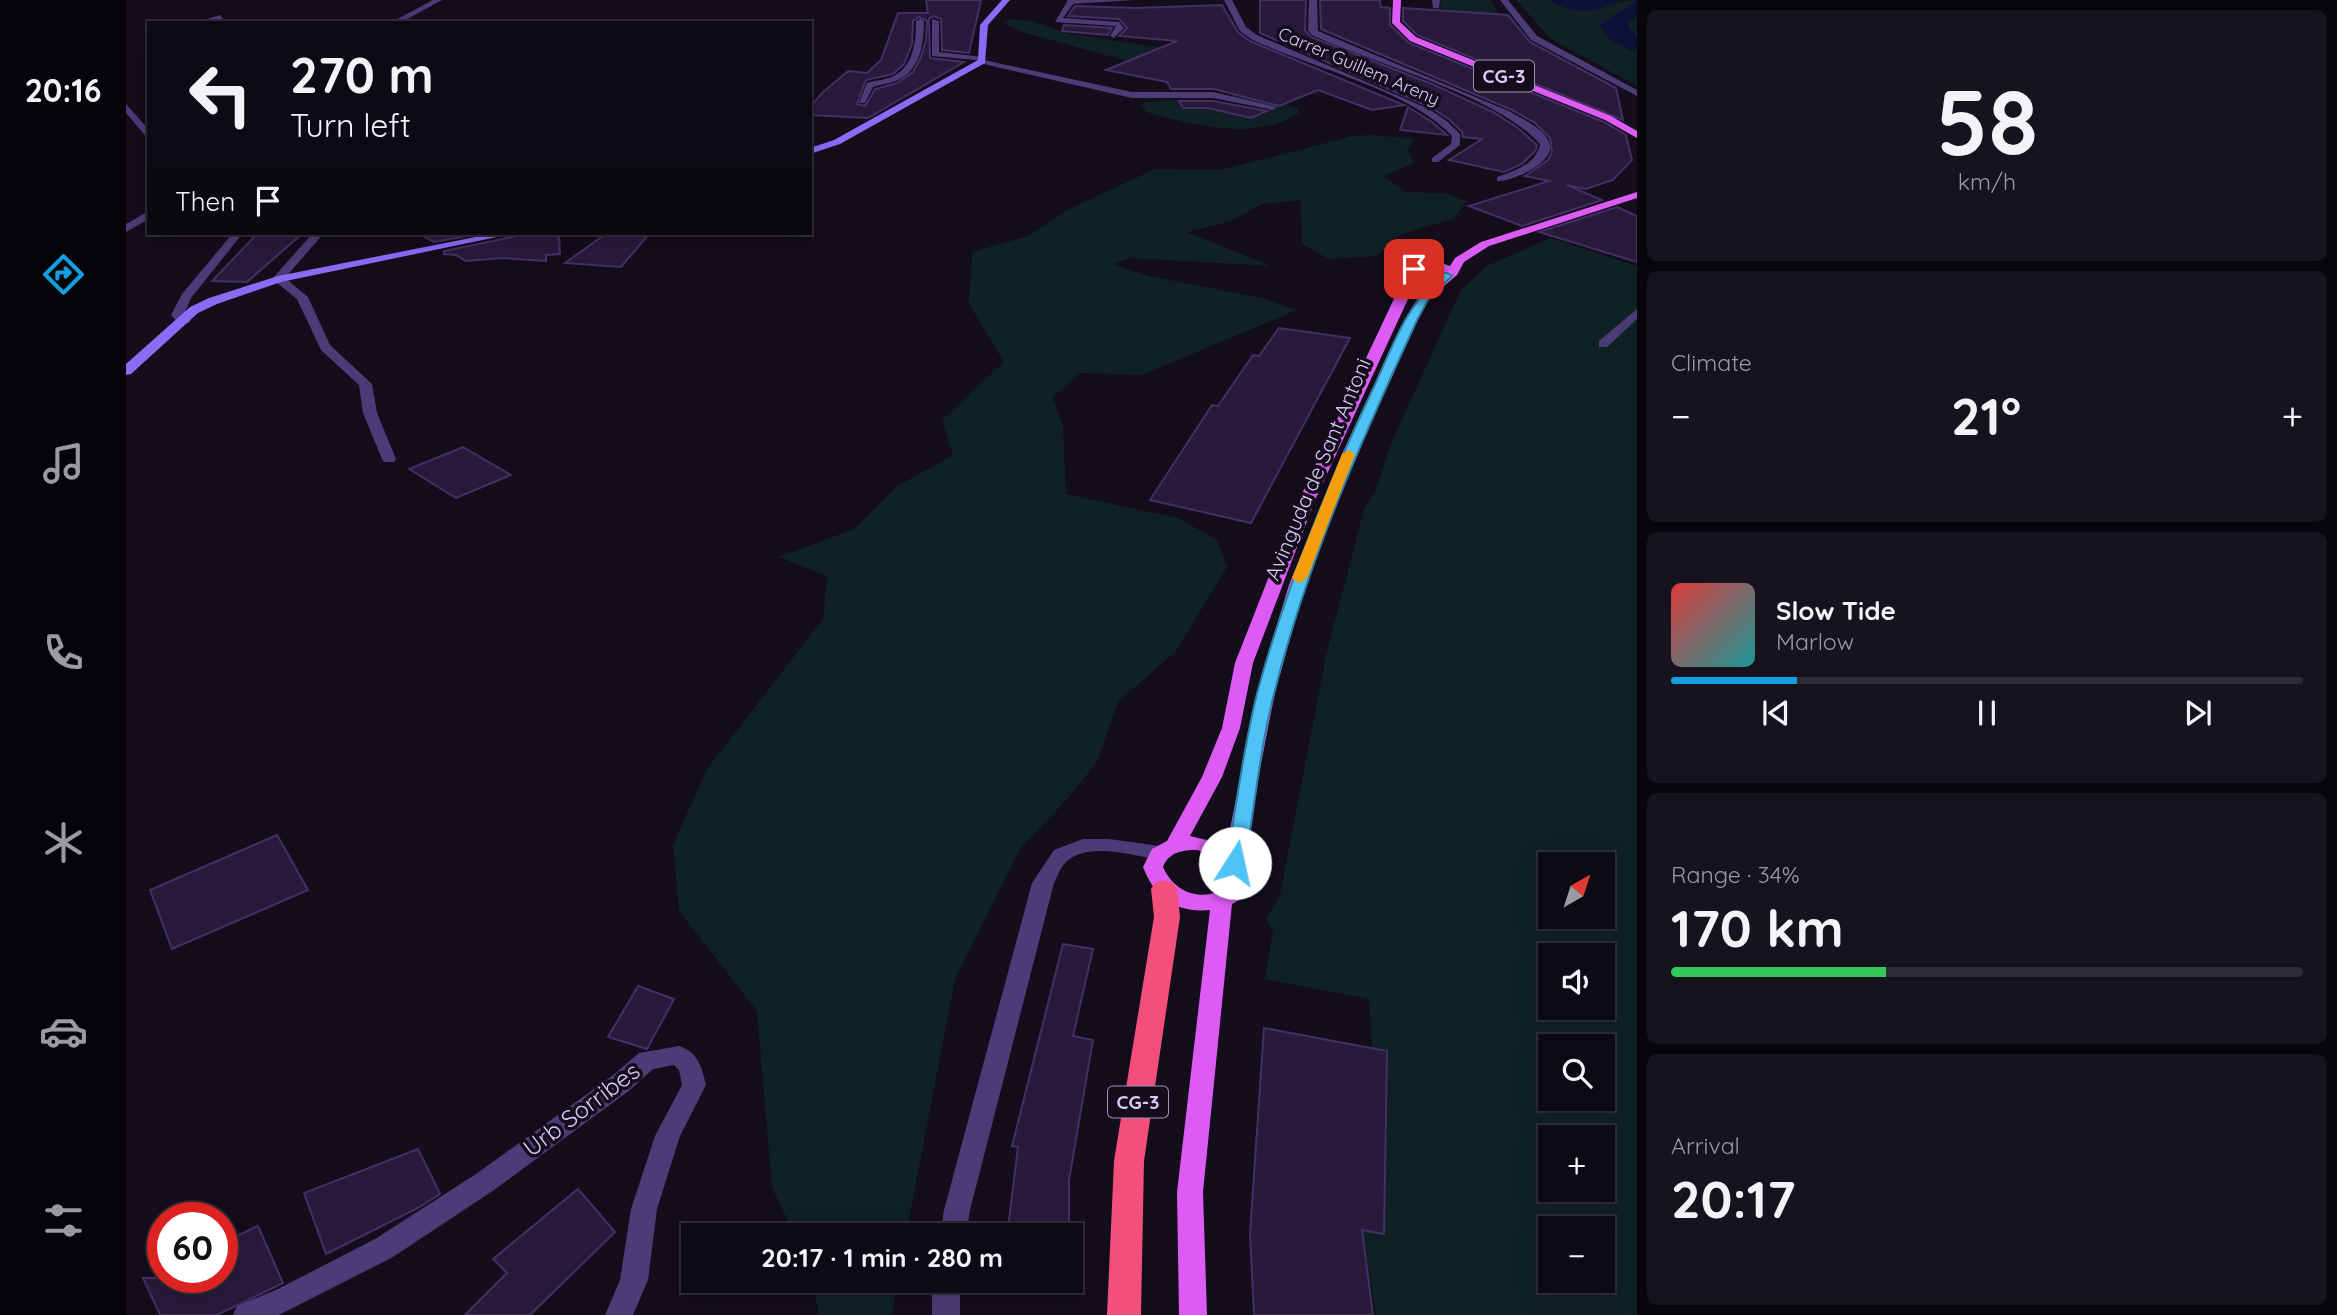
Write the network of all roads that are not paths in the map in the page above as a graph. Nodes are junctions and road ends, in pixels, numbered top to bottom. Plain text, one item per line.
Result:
1 (438, 0) edge
2 (1006, 0) edge
3 (1131, 0) edge
4 (1228, 0) edge
5 (1312, 0) edge
6 (1397, 0) edge
7 (1406, 0) edge
8 (1504, 0) edge
9 (1071, 1) edge
10 (398, 21) edge
11 (920, 21) dead end
12 (935, 21) dead end
13 (1114, 36) dead end
14 (916, 58) junction
15 (981, 61) junction
16 (1637, 93) edge
17 (862, 101) dead end
18 (126, 107) edge
19 (1273, 107) dead end
20 (1637, 126) edge
21 (147, 134) edge
22 (1637, 135) edge
23 (812, 150) edge
24 (1435, 160) dead end
25 (1501, 179) dead end
26 (1637, 184) edge
27 (1637, 195) edge
28 (147, 215) edge
29 (126, 229) edge
30 (236, 235) edge
31 (317, 235) edge
32 (501, 235) edge
33 (1417, 267) junction
34 (1450, 274) junction
35 (278, 279) junction
36 (1637, 313) edge
37 (185, 320) junction
38 (1603, 344) dead end
39 (126, 371) edge
40 (389, 459) dead end
41 (1167, 849) junction
42 (1235, 863) junction
43 (1164, 890) junction
44 (1222, 901) junction
45 (955, 1223) edge
46 (946, 1293) edge
47 (247, 1315) edge
48 (619, 1315) edge
49 (946, 1315) edge
50 (1124, 1315) edge
51 (1193, 1315) edge

1 - 10 street
2 - 15 main road
3 - 9 street
4 - 24 street, Carrer Guillem Areny
5 - 25 street
6 - 22 main road, CG-3
7 - 20 main road, CG-3
8 - 16 street
9 - 13 street
11 - 14 street
12 - 15 street
14 - 15 street
14 - 17 street
15 - 19 street
15 - 23 main road
18 - 21 street
26 - 33 main road
27 - 34 main road, CG-3
28 - 29 street
30 - 37 street
31 - 35 street
32 - 35 main road
33 - 34 main road
33 - 41 main road, Avinguda de Sant Antoni / CG-3
34 - 42 main road, Avinguda de Sant Antoni / CG-3
35 - 37 main road
35 - 40 street
36 - 38 street
37 - 39 main road
41 - 42 main road
41 - 43 main road, CG-3
41 - 45 street
42 - 44 main road, CG-3
43 - 44 main road
43 - 50 highway, CG-3
44 - 51 main road, CG-3
46 - 49 street
47 - 48 street, Urb Sorribes

